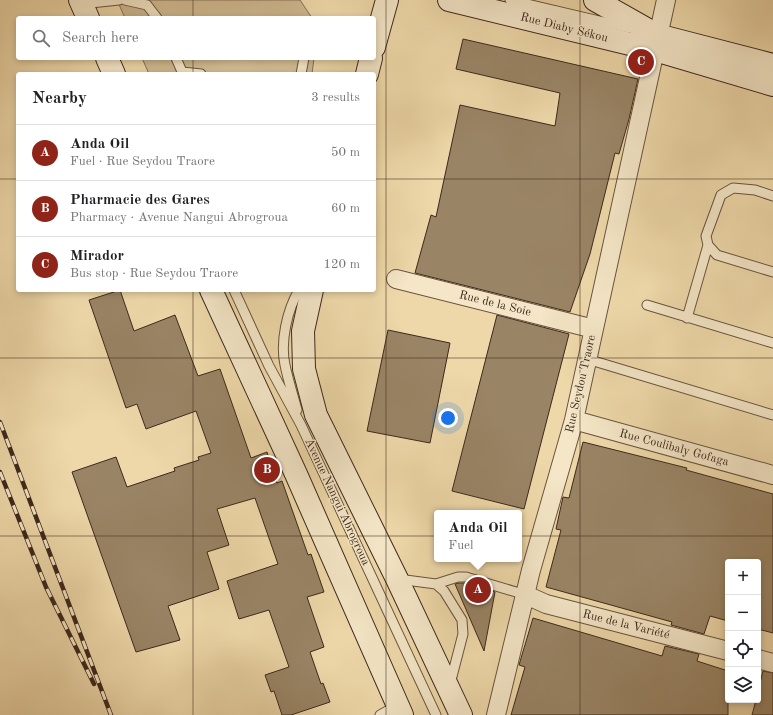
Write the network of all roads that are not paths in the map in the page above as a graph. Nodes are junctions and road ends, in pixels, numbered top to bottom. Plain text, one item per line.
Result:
1 (119, 0) edge
2 (125, 0) edge
3 (387, 0) edge
4 (449, 0) edge
5 (510, 0) edge
6 (595, 0) edge
7 (666, 0) edge
8 (83, 7) edge
9 (156, 16) edge
10 (376, 39) edge
11 (656, 42) junction
12 (108, 60) edge
13 (177, 60) edge
14 (304, 60) edge
15 (370, 60) edge
16 (773, 65) edge
17 (113, 72) edge
18 (183, 72) edge
19 (301, 72) edge
20 (368, 72) edge
21 (773, 85) edge
22 (773, 196) edge
23 (708, 244) junction
24 (773, 272) edge
25 (396, 278) dead end
26 (211, 292) edge
27 (235, 292) edge
28 (298, 292) edge
29 (312, 292) edge
30 (646, 305) dead end
31 (687, 318) junction
32 (594, 329) junction
33 (773, 343) edge
34 (587, 359) junction
35 (773, 415) edge
36 (309, 420) junction
37 (574, 420) junction
38 (773, 475) edge
39 (397, 579) junction
40 (436, 584) junction
41 (526, 596) junction
42 (725, 650) edge
43 (761, 660) edge
44 (773, 663) edge
45 (449, 687) junction
46 (393, 712) edge
47 (436, 715) edge
48 (462, 715) edge
49 (496, 715) edge

1 - 8 lane
2 - 9 lane
3 - 10 street
4 - 11 street, Rue Diaby Sékou
5 - 11 lane
6 - 11 street
7 - 11 street, Rue Seydou Traore
11 - 16 street
11 - 21 street
11 - 32 street, Rue Seydou Traore
12 - 17 street
13 - 18 lane
14 - 19 lane
15 - 20 street
22 - 23 lane
23 - 24 lane
23 - 31 lane
25 - 32 street, Rue de la Soie
26 - 46 street
27 - 36 lane, Avenue Nangui Abrogroua
28 - 36 lane
29 - 36 street
30 - 31 lane
31 - 33 lane
32 - 34 street, Rue Seydou Traore
34 - 35 lane
34 - 37 street, Rue Seydou Traore
36 - 39 street, Avenue Nangui Abrogroua
36 - 47 lane, Avenue Nangui Abrogroua
37 - 38 street, Rue Coulibaly Gofaga
37 - 41 street, Rue Seydou Traore
39 - 40 lane
39 - 45 street, Avenue Nangui Abrogroua
40 - 41 lane
40 - 45 lane
41 - 42 street, Rue de la Variété
41 - 49 street, Rue Seydou Traore
43 - 44 street
45 - 48 street, Avenue Nangui Abrogroua

